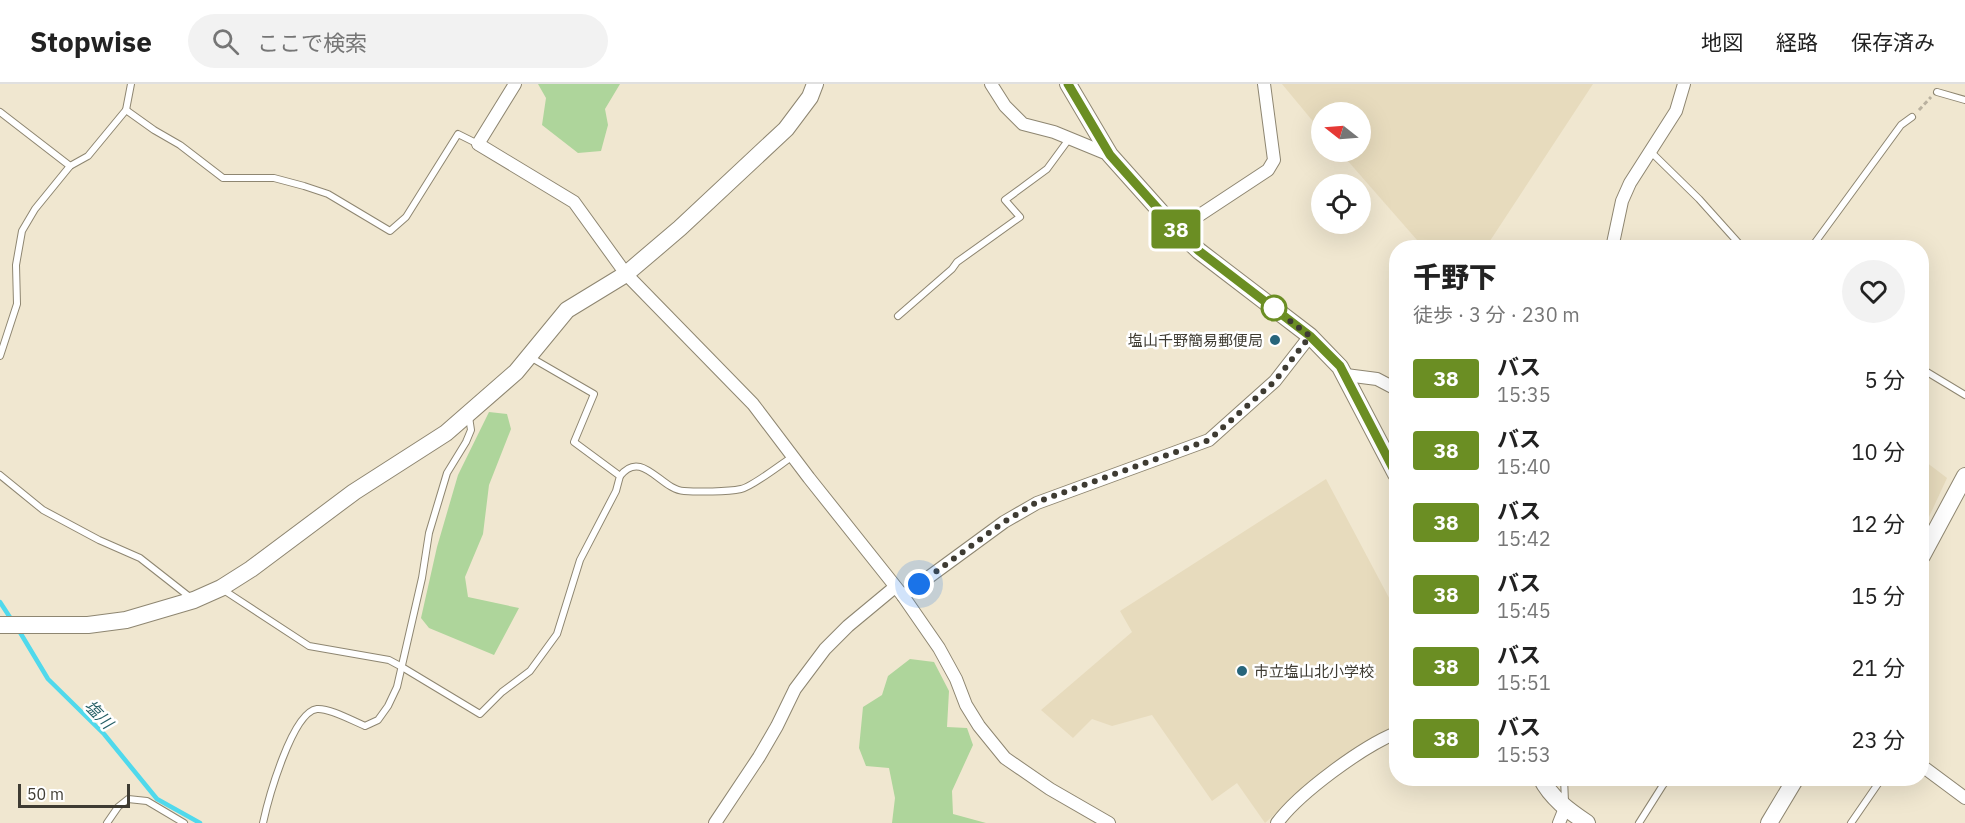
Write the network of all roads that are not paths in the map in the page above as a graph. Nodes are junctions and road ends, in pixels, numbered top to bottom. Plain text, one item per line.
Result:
1 (131, 84) edge
2 (515, 84) edge
3 (815, 84) edge
4 (991, 84) edge
5 (1068, 84) edge
6 (1264, 84) edge
7 (1684, 84) edge
8 (1937, 92) road end
9 (1965, 100) edge
10 (126, 110) junction
11 (0, 112) edge
12 (1911, 117) road end
13 (1070, 138) junction
14 (478, 144) junction
15 (1650, 150) junction
16 (1110, 155) junction
17 (70, 166) junction
18 (1177, 230) junction
19 (1614, 240) edge
20 (1736, 240) edge
21 (1817, 240) edge
22 (626, 274) junction
23 (898, 316) dead end
24 (1310, 336) junction
25 (0, 356) edge
26 (530, 356) junction
27 (1929, 373) edge
28 (1346, 375) junction
29 (1389, 385) edge
30 (1965, 395) edge
31 (468, 414) junction
32 (792, 457) junction
33 (1389, 460) edge
34 (0, 475) edge
35 (620, 476) junction
36 (1965, 476) edge
37 (1929, 543) edge
38 (221, 588) junction
39 (899, 591) junction
40 (194, 600) junction
41 (1, 625) edge
42 (402, 667) junction
43 (1389, 736) edge
44 (1929, 771) edge
45 (1546, 786) edge
46 (1564, 786) edge
47 (1662, 786) edge
48 (1791, 786) edge
49 (1876, 786) edge
50 (1965, 798) edge
51 (1562, 815) edge
52 (106, 823) edge
53 (184, 823) edge
54 (263, 823) edge
55 (715, 823) edge
56 (1109, 823) edge
57 (1277, 823) edge
58 (1587, 823) edge
59 (1639, 823) edge
60 (1769, 823) edge
61 (1851, 823) edge

1 - 10 lane
2 - 14 street
3 - 22 street
4 - 13 street
5 - 16 street
6 - 18 street
7 - 15 street
8 - 9 lane
10 - 14 lane
10 - 17 lane
11 - 17 lane
12 - 21 lane
13 - 16 street
13 - 23 lane
14 - 22 street
15 - 19 street
15 - 20 lane
16 - 18 street
17 - 25 lane
18 - 24 street
22 - 26 street
22 - 32 street
24 - 28 street
24 - 39 street
26 - 31 street
26 - 35 lane
27 - 30 lane
28 - 29 street
28 - 33 street
31 - 38 street
31 - 42 lane
32 - 35 lane
32 - 39 street
34 - 40 lane
35 - 42 lane
36 - 37 street
38 - 40 street
38 - 42 lane
39 - 55 street
39 - 56 street
40 - 41 street
42 - 54 lane
43 - 57 street
44 - 50 street
45 - 51 street
46 - 51 lane
47 - 59 lane
48 - 60 street
49 - 61 lane
51 - 58 street
52 - 53 lane

